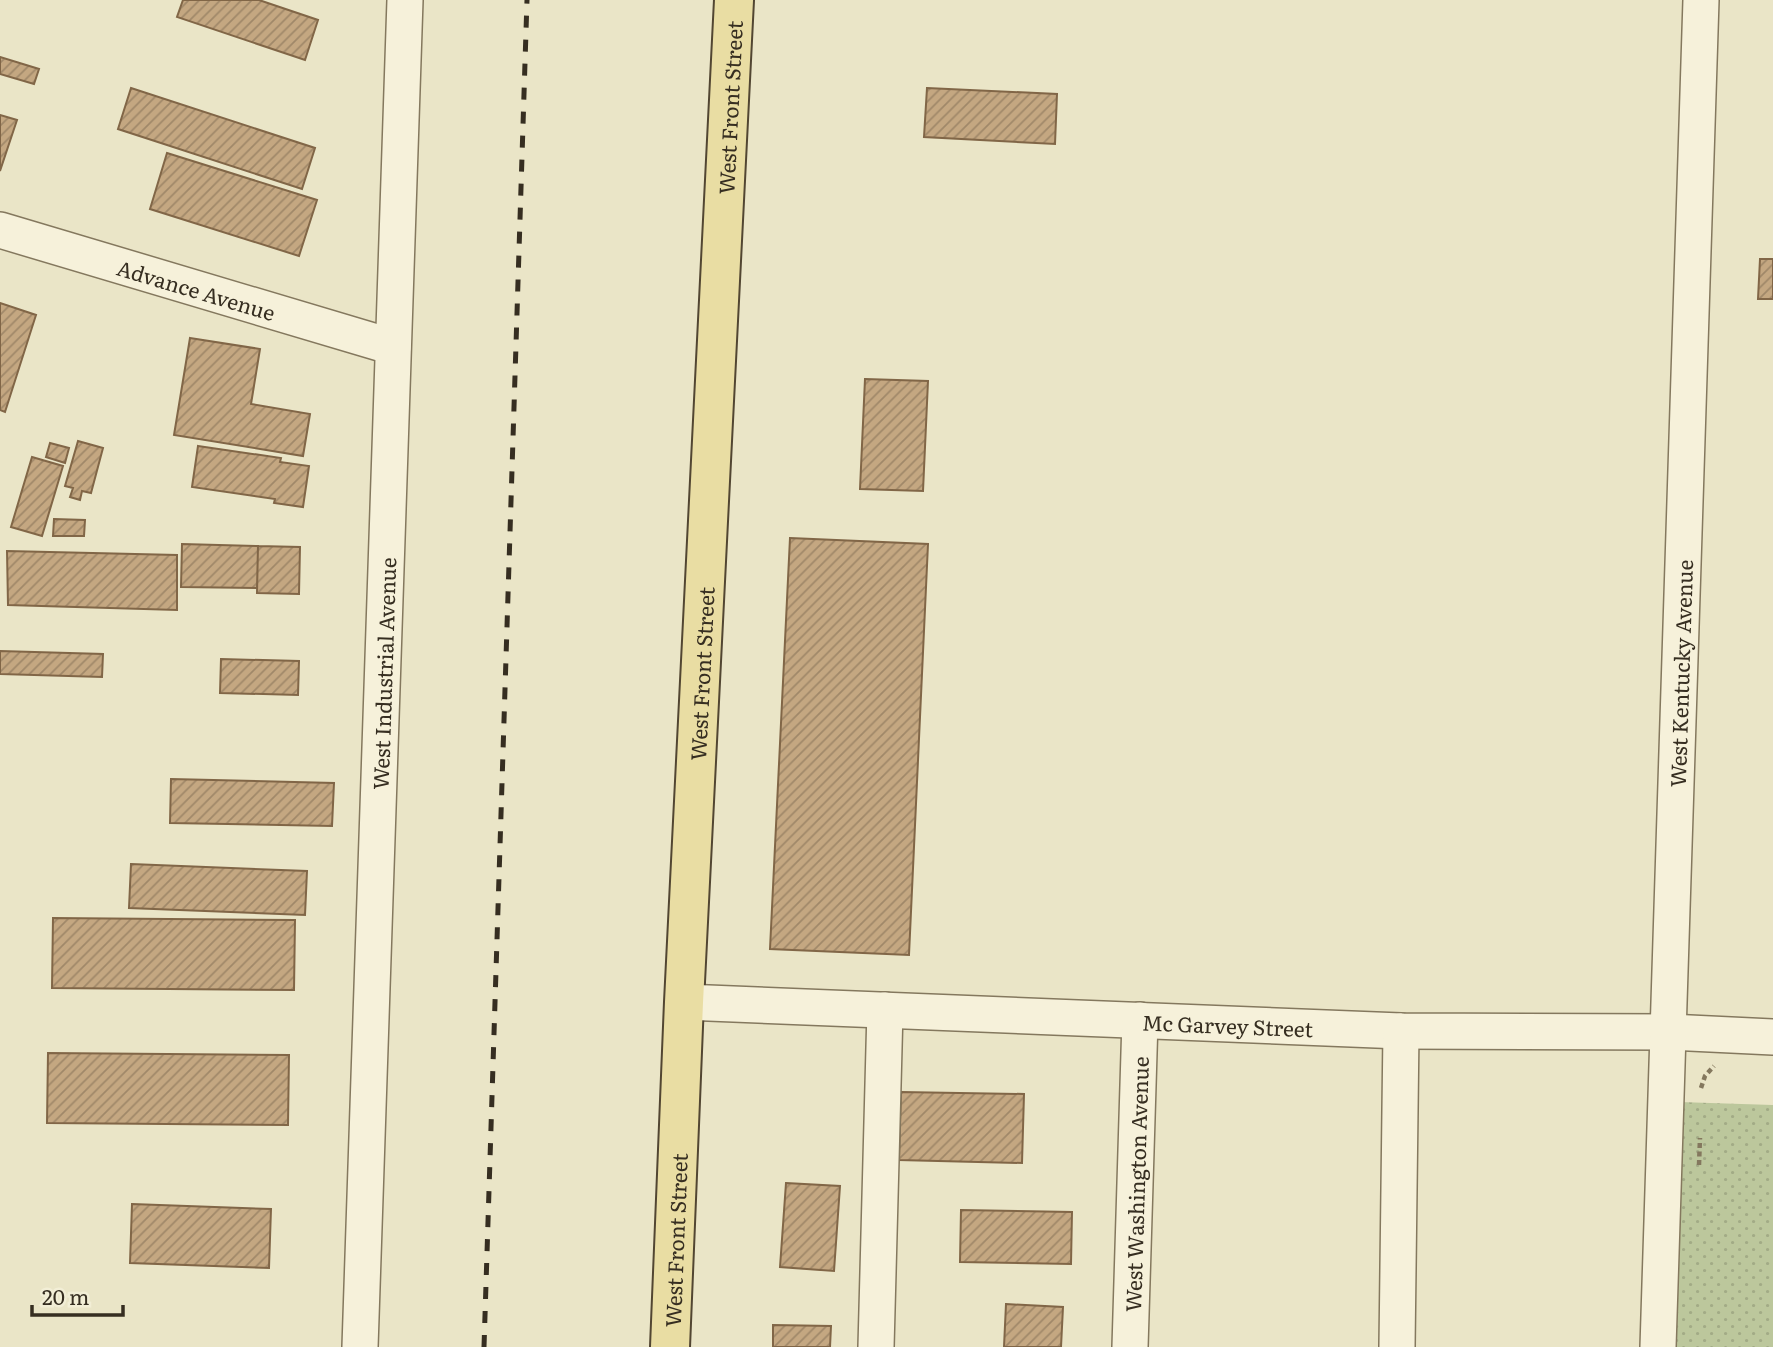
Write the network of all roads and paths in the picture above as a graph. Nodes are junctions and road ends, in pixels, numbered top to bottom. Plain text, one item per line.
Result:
1 (405, 0) edge
2 (734, 0) edge
3 (1701, 0) edge
4 (0, 230) edge
5 (393, 347) junction
6 (684, 1002) junction
7 (885, 1010) junction
8 (1140, 1020) junction
9 (1401, 1031) junction
10 (1669, 1032) junction
11 (1736, 1035) junction
12 (1773, 1037) edge
13 (1701, 1096) dead end
14 (1700, 1131) dead end
15 (1699, 1167) dead end
16 (360, 1347) edge
17 (670, 1347) edge
18 (876, 1347) edge
19 (1130, 1347) edge
20 (1397, 1347) edge
21 (1658, 1347) edge

1 - 5 street, West Industrial Avenue
2 - 6 main road, West Front Street
3 - 10 street, West Kentucky Avenue
4 - 5 street, Advance Avenue
5 - 16 street, West Industrial Avenue
6 - 7 street, Mc Garvey Street
6 - 17 main road, West Front Street
7 - 8 street, Mc Garvey Street
7 - 18 street
8 - 9 street, Mc Garvey Street
8 - 19 street, West Washington Avenue
9 - 10 street, Mc Garvey Street
9 - 20 street
10 - 11 street, Mc Garvey Street
10 - 21 street, West Kentucky Avenue
11 - 12 street, Mc Garvey Street
11 - 13 path
14 - 15 path

